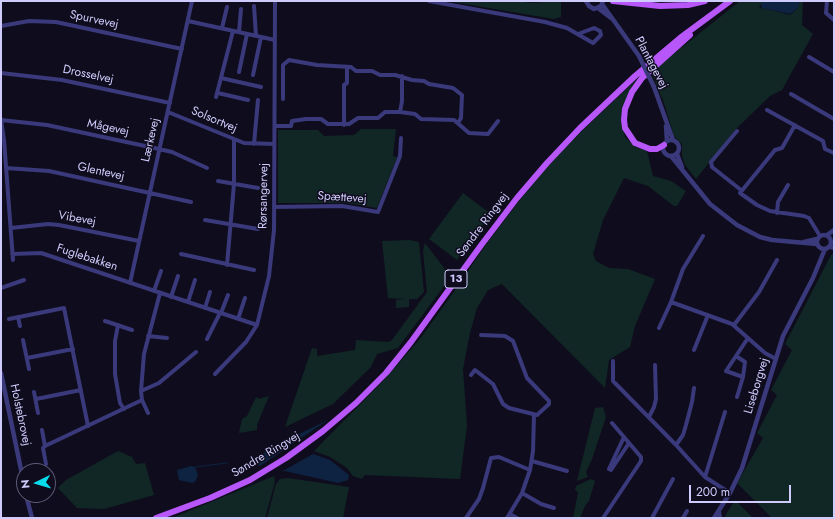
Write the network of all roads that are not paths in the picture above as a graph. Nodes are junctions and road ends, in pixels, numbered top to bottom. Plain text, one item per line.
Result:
1 (192, 1) edge
2 (275, 1) edge
3 (429, 1) edge
4 (586, 1) edge
5 (613, 1) edge
6 (705, 1) edge
7 (730, 1) edge
8 (734, 1) edge
9 (828, 1) edge
10 (602, 2) edge
11 (254, 6) dead end
12 (227, 7) dead end
13 (598, 8) junction
14 (241, 9) dead end
15 (614, 20) junction
16 (834, 20) edge
17 (188, 21) junction
18 (1, 26) edge
19 (222, 28) junction
20 (233, 31) junction
21 (239, 32) junction
22 (247, 34) junction
23 (578, 34) junction
24 (256, 36) junction
25 (261, 37) junction
26 (275, 40) junction
27 (182, 49) junction
28 (809, 57) dead end
29 (275, 63) junction
30 (283, 65) junction
31 (347, 66) junction
32 (238, 72) dead end
33 (834, 72) edge
34 (1, 73) edge
35 (252, 75) dead end
36 (402, 76) junction
37 (221, 78) junction
38 (261, 87) dead end
39 (791, 94) dead end
40 (283, 99) dead end
41 (248, 100) dead end
42 (258, 100) dead end
43 (170, 103) junction
44 (767, 110) dead end
45 (168, 112) junction
46 (400, 112) junction
47 (665, 118) junction
48 (1, 119) edge
49 (834, 119) edge
50 (498, 121) dead end
51 (458, 123) junction
52 (344, 125) junction
53 (794, 125) junction
54 (275, 126) junction
55 (737, 131) dead end
56 (401, 138) dead end
57 (234, 140) junction
58 (673, 140) junction
59 (665, 143) junction
60 (254, 144) junction
61 (274, 144) junction
62 (159, 149) junction
63 (834, 153) edge
64 (677, 154) junction
65 (671, 156) junction
66 (6, 168) junction
67 (208, 168) dead end
68 (684, 171) junction
69 (218, 181) dead end
70 (234, 184) junction
71 (788, 186) dead end
72 (258, 188) dead end
73 (741, 190) junction
74 (150, 192) junction
75 (191, 202) dead end
76 (274, 207) junction
77 (777, 213) junction
78 (205, 220) dead end
79 (231, 226) junction
80 (10, 228) junction
81 (258, 229) dead end
82 (834, 230) edge
83 (703, 236) dead end
84 (139, 241) junction
85 (827, 242) edge
86 (12, 254) junction
87 (181, 254) dead end
88 (12, 260) dead end
89 (777, 260) dead end
90 (227, 265) junction
91 (254, 270) dead end
92 (161, 271) dead end
93 (178, 276) dead end
94 (24, 280) dead end
95 (195, 280) dead end
96 (130, 283) junction
97 (1, 288) edge
98 (154, 291) junction
99 (210, 292) dead end
100 (160, 293) junction
101 (228, 295) dead end
102 (171, 297) junction
103 (245, 298) dead end
104 (188, 302) junction
105 (671, 302) junction
106 (205, 308) junction
107 (221, 313) junction
108 (708, 316) junction
109 (18, 317) junction
110 (9, 319) dead end
111 (238, 319) junction
112 (105, 321) dead end
113 (118, 325) junction
114 (257, 325) junction
115 (734, 325) junction
116 (20, 326) dead end
117 (659, 328) dead end
118 (132, 330) dead end
119 (481, 335) dead end
120 (148, 336) junction
121 (167, 338) dead end
122 (748, 338) junction
123 (207, 339) dead end
124 (23, 340) dead end
125 (73, 349) junction
126 (694, 350) dead end
127 (196, 352) dead end
128 (736, 356) junction
129 (27, 358) junction
130 (776, 359) junction
131 (613, 361) dead end
132 (655, 365) dead end
133 (30, 370) dead end
134 (1, 373) edge
135 (216, 374) dead end
136 (471, 375) dead end
137 (743, 376) junction
138 (694, 388) dead end
139 (81, 390) junction
140 (141, 391) junction
141 (34, 392) dead end
142 (737, 398) dead end
143 (36, 400) junction
144 (142, 400) junction
145 (124, 409) junction
146 (726, 412) dead end
147 (38, 413) dead end
148 (148, 413) dead end
149 (534, 415) junction
150 (648, 417) junction
151 (612, 423) dead end
152 (88, 426) junction
153 (42, 430) dead end
154 (624, 437) junction
155 (629, 443) junction
156 (676, 445) junction
157 (45, 446) junction
158 (532, 461) junction
159 (20, 463) edge
160 (46, 463) edge
161 (530, 470) junction
162 (567, 471) dead end
163 (706, 477) junction
164 (673, 479) dead end
165 (522, 493) junction
166 (730, 494) junction
167 (28, 503) edge
168 (28, 503) edge
169 (554, 508) dead end
170 (687, 511) dead end
171 (718, 512) junction
172 (510, 514) junction
173 (29, 518) edge
174 (32, 518) edge
175 (156, 518) edge
176 (466, 518) edge
177 (507, 518) edge
178 (516, 518) edge
179 (603, 518) edge
180 (652, 518) edge
181 (683, 518) edge
182 (714, 518) edge
183 (720, 518) edge

1 - 17 street, Lærkevej
2 - 26 street, Rørsangervej
3 - 23 street
4 - 13 street, Plantagevej
5 - 6 main road
7 - 175 main road, Søndre Ringvej / 13
8 - 59 main road
9 - 16 street
10 - 13 street
10 - 15 street, Plantagevej
11 - 24 street
12 - 19 street
13 - 15 street, Plantagevej
14 - 21 street
15 - 47 street, Plantagevej, bridge
17 - 19 street
17 - 27 street, Lærkevej
18 - 27 street, Spurvevej
19 - 20 street
20 - 21 street
20 - 37 street
21 - 22 street
22 - 24 street
22 - 32 street
23 - 23 street
24 - 25 street
25 - 26 street
25 - 35 street
26 - 29 street, Rørsangervej
27 - 43 street, Lærkevej
28 - 33 street
29 - 30 street
29 - 54 street, Rørsangervej
30 - 31 street
30 - 40 street
31 - 36 street
31 - 52 street
34 - 43 street, Drosselvej
36 - 46 street
36 - 51 street
37 - 38 street
37 - 41 street
39 - 49 street
42 - 60 street, Solsortvej
43 - 45 street, Lærkevej
44 - 53 street
45 - 57 street, Solsortvej
45 - 62 street, Lærkevej
46 - 51 street
46 - 52 street
47 - 58 street, Plantagevej
47 - 59 street, Plantagevej
48 - 62 street, Mågevej
48 - 66 street
50 - 51 street
52 - 54 street
53 - 63 street
53 - 73 street
54 - 61 street, Rørsangervej
55 - 73 street
56 - 76 street, Spættevej
57 - 60 street, Solsortvej
57 - 70 street
58 - 59 street
58 - 64 street
59 - 65 street
60 - 61 street, Solsortvej
61 - 76 street, Rørsangervej
62 - 67 street, Mågevej
62 - 74 street, Lærkevej
64 - 65 street
64 - 68 street
65 - 68 street
66 - 74 street, Glentevej
66 - 80 street
68 - 85 street
69 - 70 street
70 - 72 street
70 - 79 street
71 - 77 street
73 - 77 street
74 - 75 street, Glentevej
74 - 84 street, Lærkevej
76 - 114 street, Rørsangervej
77 - 85 street
78 - 79 street
79 - 81 street
79 - 90 street
80 - 84 street, Vibevej
80 - 86 street
82 - 85 street
83 - 105 street
84 - 96 street, Lærkevej
85 - 130 street, Liseborgvej
86 - 88 street
86 - 96 street, Fuglebakken
87 - 90 street
89 - 115 street
90 - 91 street
92 - 98 street
93 - 102 street
94 - 97 street
95 - 104 street
96 - 98 street, Fuglebakken
98 - 100 street, Fuglebakken
99 - 106 street
100 - 102 street, Fuglebakken
100 - 120 street
101 - 107 street
102 - 104 street, Fuglebakken
103 - 111 street
104 - 106 street, Fuglebakken
105 - 108 street
105 - 117 street
106 - 107 street, Fuglebakken
107 - 111 street, Fuglebakken
107 - 123 street
108 - 115 street
108 - 126 street
109 - 110 street
109 - 116 street
109 - 125 street
111 - 114 street, Fuglebakken
112 - 113 street
113 - 118 street
113 - 145 street
114 - 135 street, Rørsangervej
115 - 122 street
119 - 149 street
120 - 121 street
120 - 140 street
122 - 128 street
122 - 130 street
124 - 129 street
125 - 129 street
125 - 139 street
127 - 140 street
128 - 137 street
128 - 137 street
129 - 133 street
130 - 166 street, Liseborgvej
131 - 150 street
132 - 150 street
134 - 159 street, Holstebrovej
136 - 149 street
137 - 142 street
138 - 156 street
139 - 143 street
139 - 152 street
140 - 144 street
141 - 143 street
143 - 147 street
144 - 145 street
144 - 148 street
145 - 152 street
146 - 163 street
149 - 158 street
150 - 156 street
151 - 154 street
152 - 157 street
153 - 157 street
154 - 155 street
154 - 155 street
155 - 179 street
156 - 163 street
157 - 160 street
158 - 161 street
158 - 162 street
161 - 165 street
161 - 176 street
163 - 166 street
164 - 180 street
165 - 169 street
165 - 172 street
166 - 171 street, Liseborgvej
167 - 173 street
168 - 174 street
170 - 181 street
171 - 182 street, Liseborgvej
171 - 183 street
172 - 177 street
172 - 178 street

